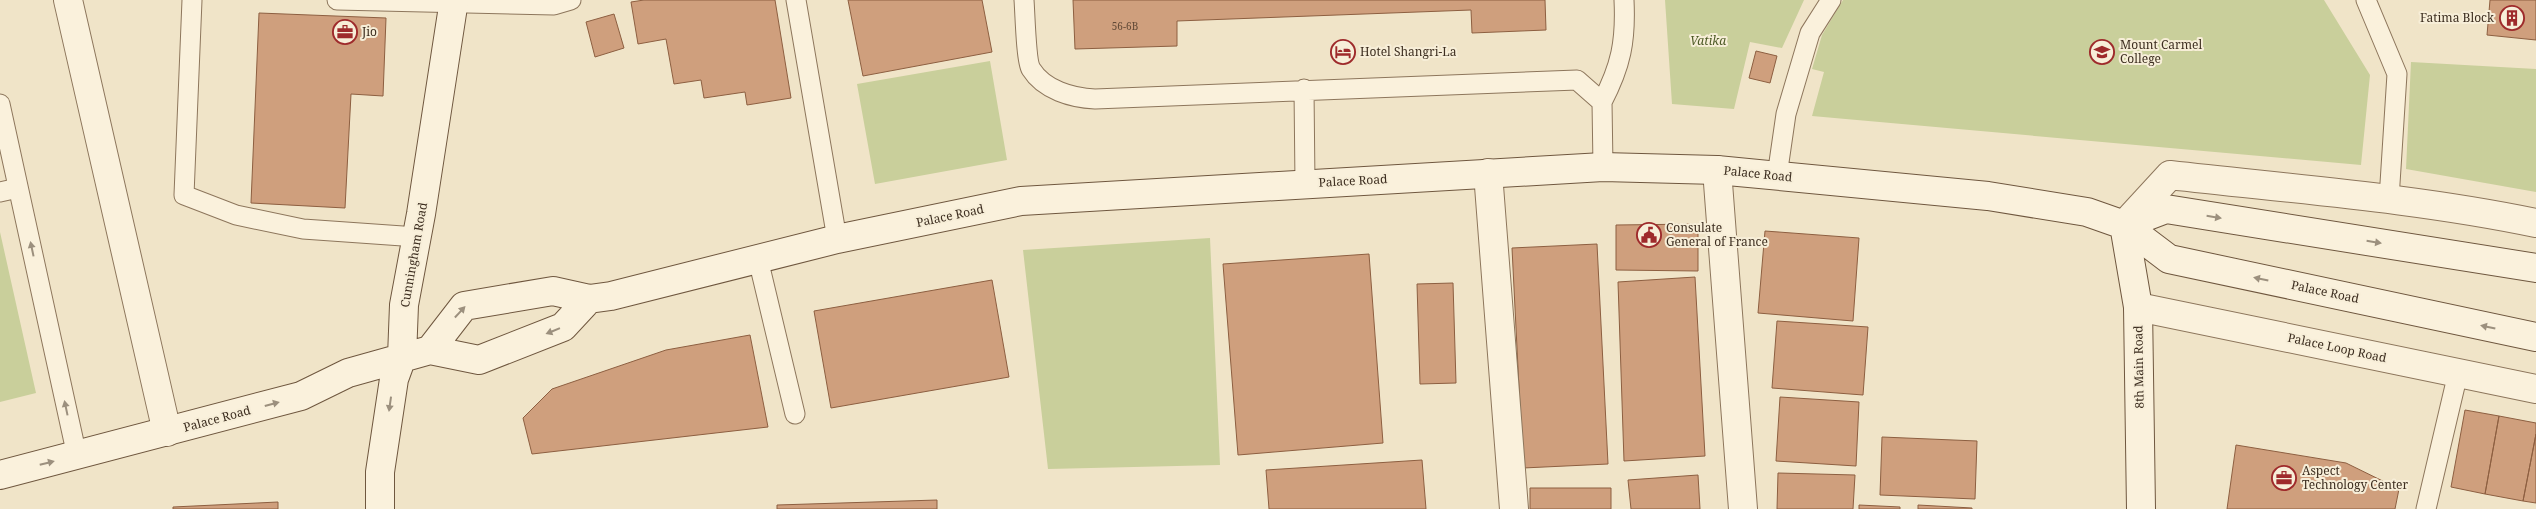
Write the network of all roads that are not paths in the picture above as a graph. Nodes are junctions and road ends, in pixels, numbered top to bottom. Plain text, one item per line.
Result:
1 (68, 0) edge
2 (192, 0) edge
3 (337, 0) edge
4 (571, 0) edge
5 (796, 0) edge
6 (1024, 0) edge
7 (1624, 0) edge
8 (1831, 0) edge
9 (2366, 0) edge
10 (454, 1) edge
11 (1304, 90) junction
12 (1602, 102) junction
13 (0, 104) edge
14 (1603, 167) junction
15 (1717, 170) junction
16 (1488, 173) junction
17 (1777, 176) junction
18 (1305, 184) junction
19 (18, 188) junction
20 (0, 192) edge
21 (2389, 199) junction
22 (2536, 223) edge
23 (2124, 225) junction
24 (417, 238) junction
25 (837, 239) junction
26 (758, 259) junction
27 (2536, 268) edge
28 (589, 299) junction
29 (2138, 307) junction
30 (2536, 337) edge
31 (430, 350) junction
32 (402, 357) junction
33 (2458, 373) junction
34 (2536, 389) edge
35 (795, 414) dead end
36 (167, 432) junction
37 (77, 456) junction
38 (0, 475) edge
39 (380, 509) edge
40 (1514, 509) edge
41 (1743, 509) edge
42 (2141, 509) edge
43 (2426, 509) edge

1 - 36 street
2 - 24 lane
3 - 10 lane
4 - 10 lane
5 - 25 lane
6 - 11 lane
7 - 12 lane
8 - 17 lane
9 - 21 lane
10 - 24 street, Cunningham Road
11 - 12 lane
11 - 18 lane
12 - 14 lane
13 - 19 lane
14 - 15 street, Palace Road
14 - 16 street, Palace Road
15 - 17 street, Palace Road
15 - 41 street
16 - 18 street, Palace Road
16 - 40 street
17 - 23 street, Palace Road
18 - 25 street, Palace Road
19 - 20 lane
37 -> 19 lane
21 - 22 street
21 - 23 street
23 -> 27 street
23 - 29 street, 8th Main Road
30 -> 23 street, Palace Road
24 - 32 street, Cunningham Road
25 - 26 street, Palace Road
26 - 28 street, Palace Road
26 - 35 lane
28 -> 31 street, Palace Road
31 -> 28 street, Palace Road
29 - 33 street, Palace Loop Road
29 - 42 street, 8th Main Road
31 - 32 street, Palace Road
36 -> 32 street, Palace Road
32 -> 39 street, Cunningham Road
33 - 34 street, Palace Loop Road
33 - 43 lane
36 - 37 street, Palace Road
38 -> 37 street, Palace Road

